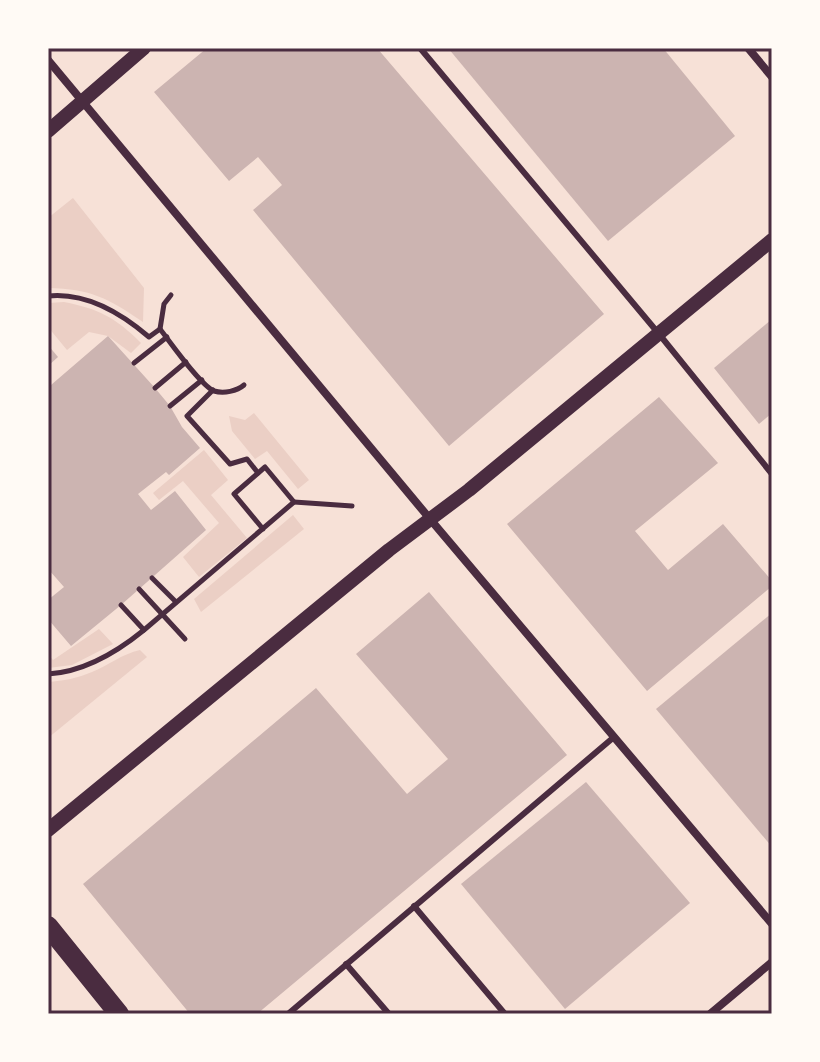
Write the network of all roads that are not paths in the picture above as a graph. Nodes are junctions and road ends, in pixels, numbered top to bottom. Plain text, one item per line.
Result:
1 (144, 48) edge
2 (420, 48) edge
3 (748, 48) edge
4 (48, 60) edge
5 (772, 77) edge
6 (84, 102) junction
7 (48, 131) edge
8 (772, 240) edge
9 (659, 334) junction
10 (772, 474) edge
11 (430, 519) junction
12 (614, 737) junction
13 (48, 830) edge
14 (414, 906) junction
15 (772, 924) edge
16 (48, 926) edge
17 (772, 962) edge
18 (346, 964) junction
19 (119, 1014) edge
20 (288, 1014) edge
21 (389, 1014) edge
22 (505, 1014) edge
23 (710, 1014) edge

1 - 6 street
2 - 9 lane
3 - 5 street
4 - 6 street
6 - 7 street
6 - 11 street
8 - 9 street
9 - 10 lane
9 - 11 street
11 - 12 street
11 - 13 street
12 - 14 lane
12 - 15 street
14 - 18 lane
14 - 22 lane
16 - 19 main road
17 - 23 street
18 - 20 lane
18 - 21 lane

